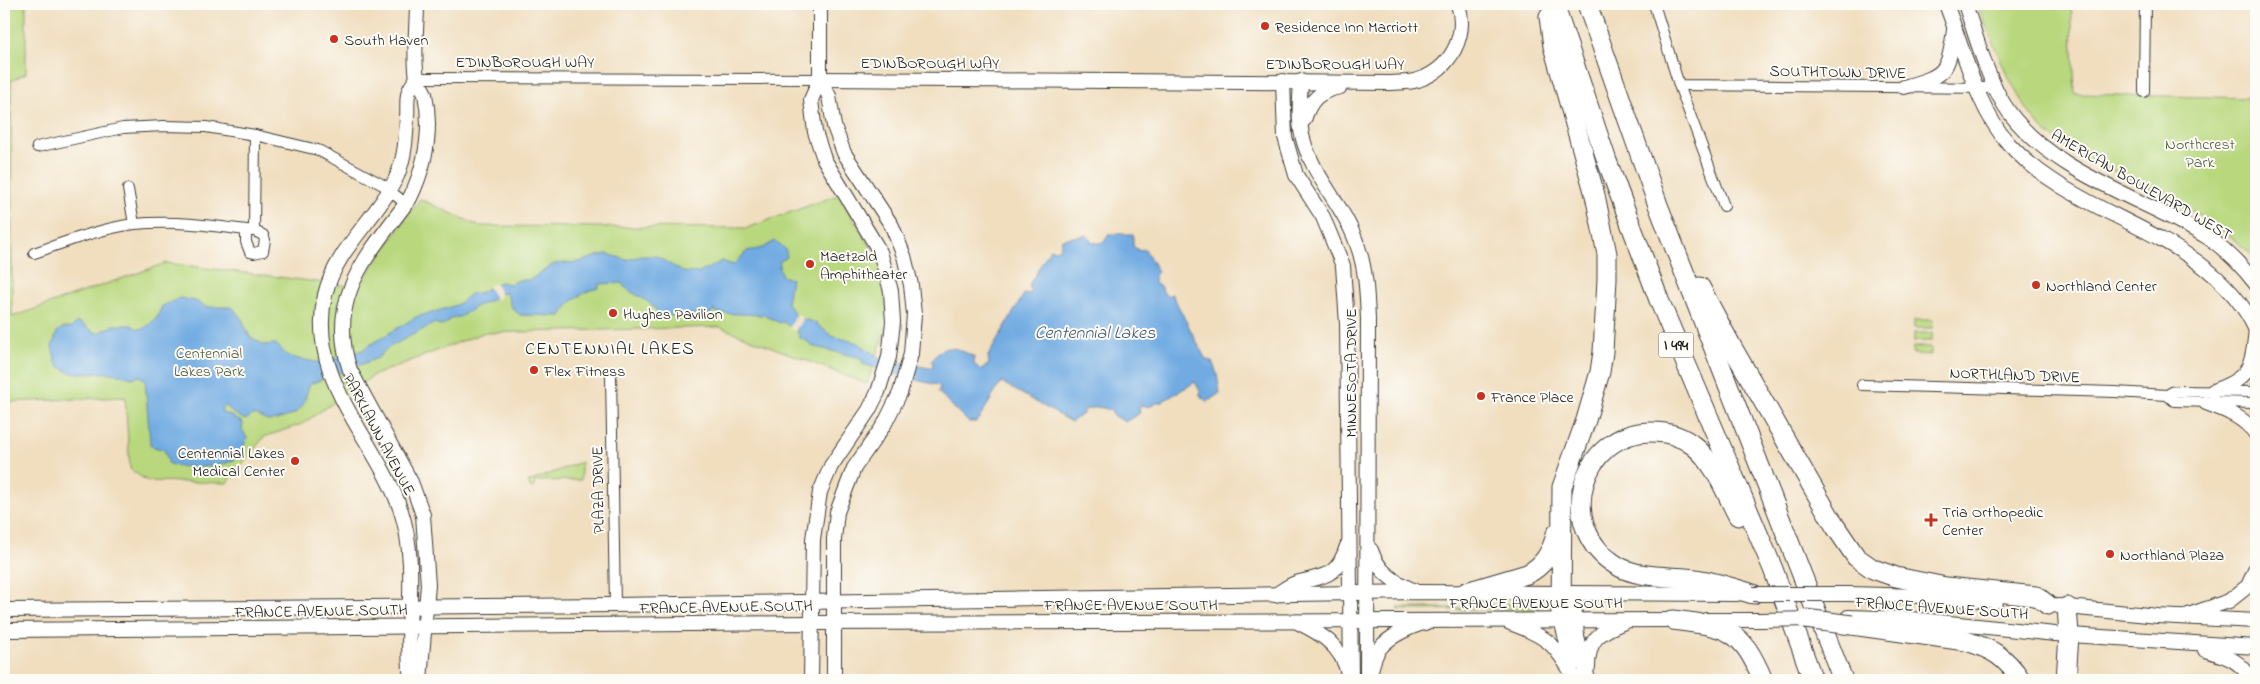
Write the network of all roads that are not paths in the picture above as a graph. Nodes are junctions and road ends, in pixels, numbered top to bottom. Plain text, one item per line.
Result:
1 (417, 4) edge
2 (820, 4) edge
3 (1458, 4) edge
4 (1546, 4) edge
5 (1554, 4) edge
6 (1587, 4) edge
7 (1654, 4) edge
8 (1946, 4) edge
9 (1965, 4) edge
10 (2145, 4) edge
11 (1955, 27) junction
12 (417, 78) junction
13 (820, 79) junction
14 (1283, 81) junction
15 (1301, 81) junction
16 (1361, 83) junction
17 (1679, 85) junction
18 (1904, 87) junction
19 (1977, 88) junction
20 (1996, 88) junction
21 (2144, 92) dead end
22 (1302, 131) junction
23 (255, 135) junction
24 (37, 147) dead end
25 (128, 189) dead end
26 (390, 191) junction
27 (406, 204) junction
28 (1658, 205) junction
29 (1724, 206) dead end
30 (134, 224) junction
31 (34, 253) dead end
32 (2256, 284) edge
33 (2256, 330) edge
34 (610, 375) dead end
35 (1862, 385) dead end
36 (2256, 392) edge
37 (2209, 397) junction
38 (2256, 403) edge
39 (2256, 434) edge
40 (1562, 508) junction
41 (1351, 533) junction
42 (1368, 539) junction
43 (2256, 568) edge
44 (1418, 592) junction
45 (1466, 592) junction
46 (1567, 593) junction
47 (1368, 594) junction
48 (1753, 594) junction
49 (1274, 595) junction
50 (1351, 595) junction
51 (812, 602) junction
52 (834, 602) junction
53 (615, 605) junction
54 (2048, 605) junction
55 (409, 606) junction
56 (425, 606) junction
57 (2067, 606) junction
58 (4, 610) edge
59 (2184, 617) junction
60 (1442, 619) junction
61 (1500, 619) junction
62 (1568, 619) junction
63 (1806, 619) joint
64 (1294, 620) junction
65 (1629, 620) junction
66 (1674, 620) junction
67 (1351, 621) junction
68 (1368, 621) junction
69 (1850, 621) junction
70 (2256, 621) edge
71 (834, 622) junction
72 (812, 623) junction
73 (408, 626) junction
74 (423, 626) junction
75 (1823, 629) junction
76 (4, 630) edge
77 (2069, 635) junction
78 (2180, 643) junction
79 (2256, 647) edge
80 (1805, 659) junction
81 (411, 680) edge
82 (420, 680) edge
83 (811, 680) edge
84 (834, 680) edge
85 (1350, 680) edge
86 (1368, 680) edge
87 (1576, 680) edge
88 (1588, 680) edge
89 (1763, 680) edge
90 (1813, 680) edge
91 (1843, 680) edge
92 (1853, 680) edge
93 (2020, 680) edge
94 (2066, 680) edge
95 (2251, 680) edge

1 - 12 main road, PARKLAWN AVENUE
2 - 13 main road
3 - 16 main road, EDINBOROUGH WAY
4 - 40 highway
5 - 80 highway, I 494
6 - 28 highway, I 494
7 - 17 street
8 - 11 main road
9 - 20 main road, AMERICAN BOULEVARD WEST
10 - 21 street
11 - 18 main road
11 - 19 main road
12 - 13 street, EDINBOROUGH WAY
12 - 26 main road, PARKLAWN AVENUE
12 - 27 main road, PARKLAWN AVENUE
13 - 14 main road, EDINBOROUGH WAY
13 - 51 main road
13 - 52 main road
14 - 15 main road, EDINBOROUGH WAY
14 - 41 main road, MINNESOTA DRIVE
15 - 16 main road, EDINBOROUGH WAY
15 - 22 main road, MINNESOTA DRIVE
16 - 22 main road
17 - 18 street, SOUTHTOWN DRIVE
17 - 29 street
18 - 19 street, SOUTHTOWN DRIVE
19 - 20 street, SOUTHTOWN DRIVE
19 - 33 main road
20 - 32 main road, AMERICAN BOULEVARD WEST
22 - 42 main road, MINNESOTA DRIVE
23 - 24 street
23 - 26 street
23 - 30 street
25 - 30 street
26 - 27 street
26 - 55 main road, PARKLAWN AVENUE
27 - 56 main road, PARKLAWN AVENUE
28 - 54 highway
28 - 75 highway, I 494
30 - 31 street
33 - 37 main road
34 - 53 street, PLAZA DRIVE
35 - 37 street, NORTHLAND DRIVE
36 - 37 street, NORTHLAND DRIVE
37 - 38 street, NORTHLAND DRIVE
37 - 39 main road
40 - 45 highway
40 - 46 highway
41 - 49 main road
41 - 50 main road, MINNESOTA DRIVE
42 - 44 main road
42 - 47 main road, MINNESOTA DRIVE
43 - 59 main road
44 - 45 main road, FRANCE AVENUE SOUTH
44 - 47 main road, FRANCE AVENUE SOUTH
45 - 46 main road, FRANCE AVENUE SOUTH
46 - 48 main road, FRANCE AVENUE SOUTH
46 - 62 highway
47 - 50 main road, FRANCE AVENUE SOUTH
47 - 68 main road, MINNESOTA DRIVE
48 - 54 main road, FRANCE AVENUE SOUTH, bridge
48 - 80 highway
49 - 50 main road, FRANCE AVENUE SOUTH
49 - 52 main road, FRANCE AVENUE SOUTH
50 - 67 main road, MINNESOTA DRIVE
51 - 52 main road, FRANCE AVENUE SOUTH
51 - 53 main road, FRANCE AVENUE SOUTH
51 - 72 main road
52 - 71 main road
53 - 56 main road, FRANCE AVENUE SOUTH
54 - 57 main road, FRANCE AVENUE SOUTH
55 - 56 main road, FRANCE AVENUE SOUTH
55 - 58 main road, FRANCE AVENUE SOUTH
55 - 73 main road, PARKLAWN AVENUE
56 - 74 main road, PARKLAWN AVENUE
57 - 59 main road, FRANCE AVENUE SOUTH
57 - 77 highway
59 - 70 main road, FRANCE AVENUE SOUTH
60 - 61 main road, FRANCE AVENUE SOUTH
60 - 68 main road, FRANCE AVENUE SOUTH
60 - 86 main road
61 - 62 main road, FRANCE AVENUE SOUTH
61 - 87 main road
62 - 65 main road, FRANCE AVENUE SOUTH
62 - 87 main road
62 - 88 main road
63 - 66 main road, FRANCE AVENUE SOUTH, bridge
63 - 69 highway, bridge
64 - 67 main road, FRANCE AVENUE SOUTH
64 - 71 main road, FRANCE AVENUE SOUTH
64 - 85 main road
65 - 66 main road, FRANCE AVENUE SOUTH
65 - 88 main road
66 - 89 highway
67 - 68 main road, FRANCE AVENUE SOUTH
67 - 85 main road, MINNESOTA DRIVE
68 - 86 main road, MINNESOTA DRIVE
69 - 77 main road, FRANCE AVENUE SOUTH
69 - 93 highway
71 - 72 main road, FRANCE AVENUE SOUTH
71 - 84 main road
72 - 74 main road, FRANCE AVENUE SOUTH
72 - 83 main road
73 - 74 main road, FRANCE AVENUE SOUTH
73 - 76 main road, FRANCE AVENUE SOUTH
73 - 81 main road, PARKLAWN AVENUE
74 - 82 main road, PARKLAWN AVENUE
75 - 91 highway, I 494
75 - 92 highway
77 - 78 main road, FRANCE AVENUE SOUTH
77 - 94 highway
78 - 79 main road, FRANCE AVENUE SOUTH
78 - 95 main road
80 - 90 highway, I 494

